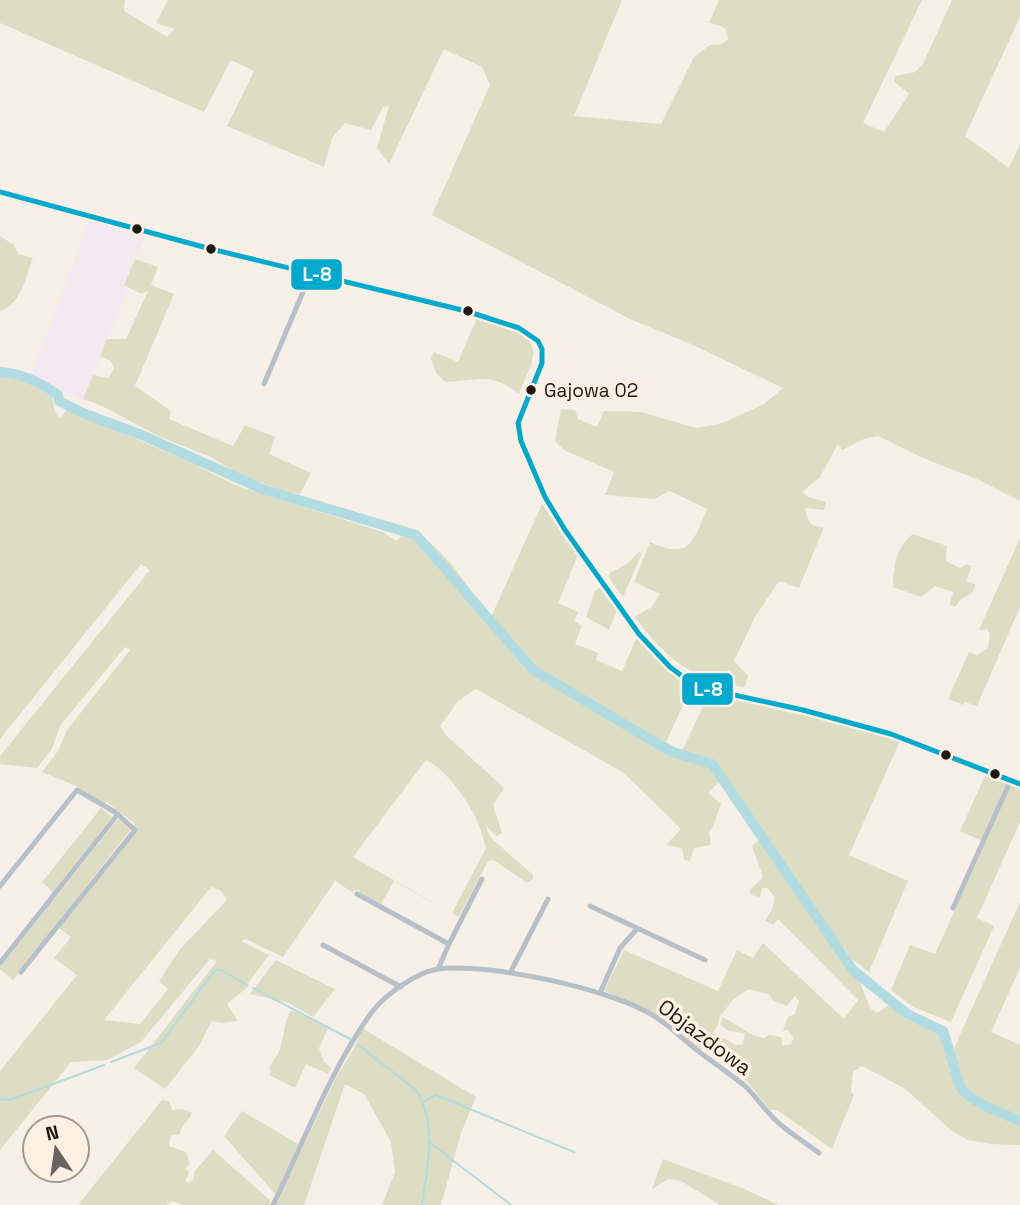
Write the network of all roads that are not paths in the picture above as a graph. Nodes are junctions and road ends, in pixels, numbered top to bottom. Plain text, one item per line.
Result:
1 (0, 192) edge
2 (311, 273) junction
3 (264, 384) dead end
4 (1011, 780) junction
5 (1020, 784) edge
6 (118, 814) junction
7 (482, 879) dead end
8 (0, 886) edge
9 (357, 894) dead end
10 (548, 899) dead end
11 (590, 906) dead end
12 (953, 908) dead end
13 (636, 930) junction
14 (449, 944) junction
15 (323, 945) dead end
16 (705, 960) dead end
17 (0, 963) edge
18 (438, 969) junction
19 (21, 972) dead end
20 (510, 973) junction
21 (401, 987) junction
22 (600, 993) junction
23 (819, 1153) dead end
24 (273, 1205) edge

1 - 2 street
2 - 3 street
2 - 4 street
4 - 5 street
4 - 12 street
6 - 8 street
6 - 17 street
6 - 19 street
7 - 14 street
9 - 14 street
10 - 20 street
11 - 13 street
13 - 16 street
13 - 22 street
14 - 18 street
15 - 21 street
18 - 20 street, Objazdowa
18 - 21 street, Objazdowa
20 - 22 street, Objazdowa
21 - 24 street, Objazdowa
22 - 23 street, Objazdowa

